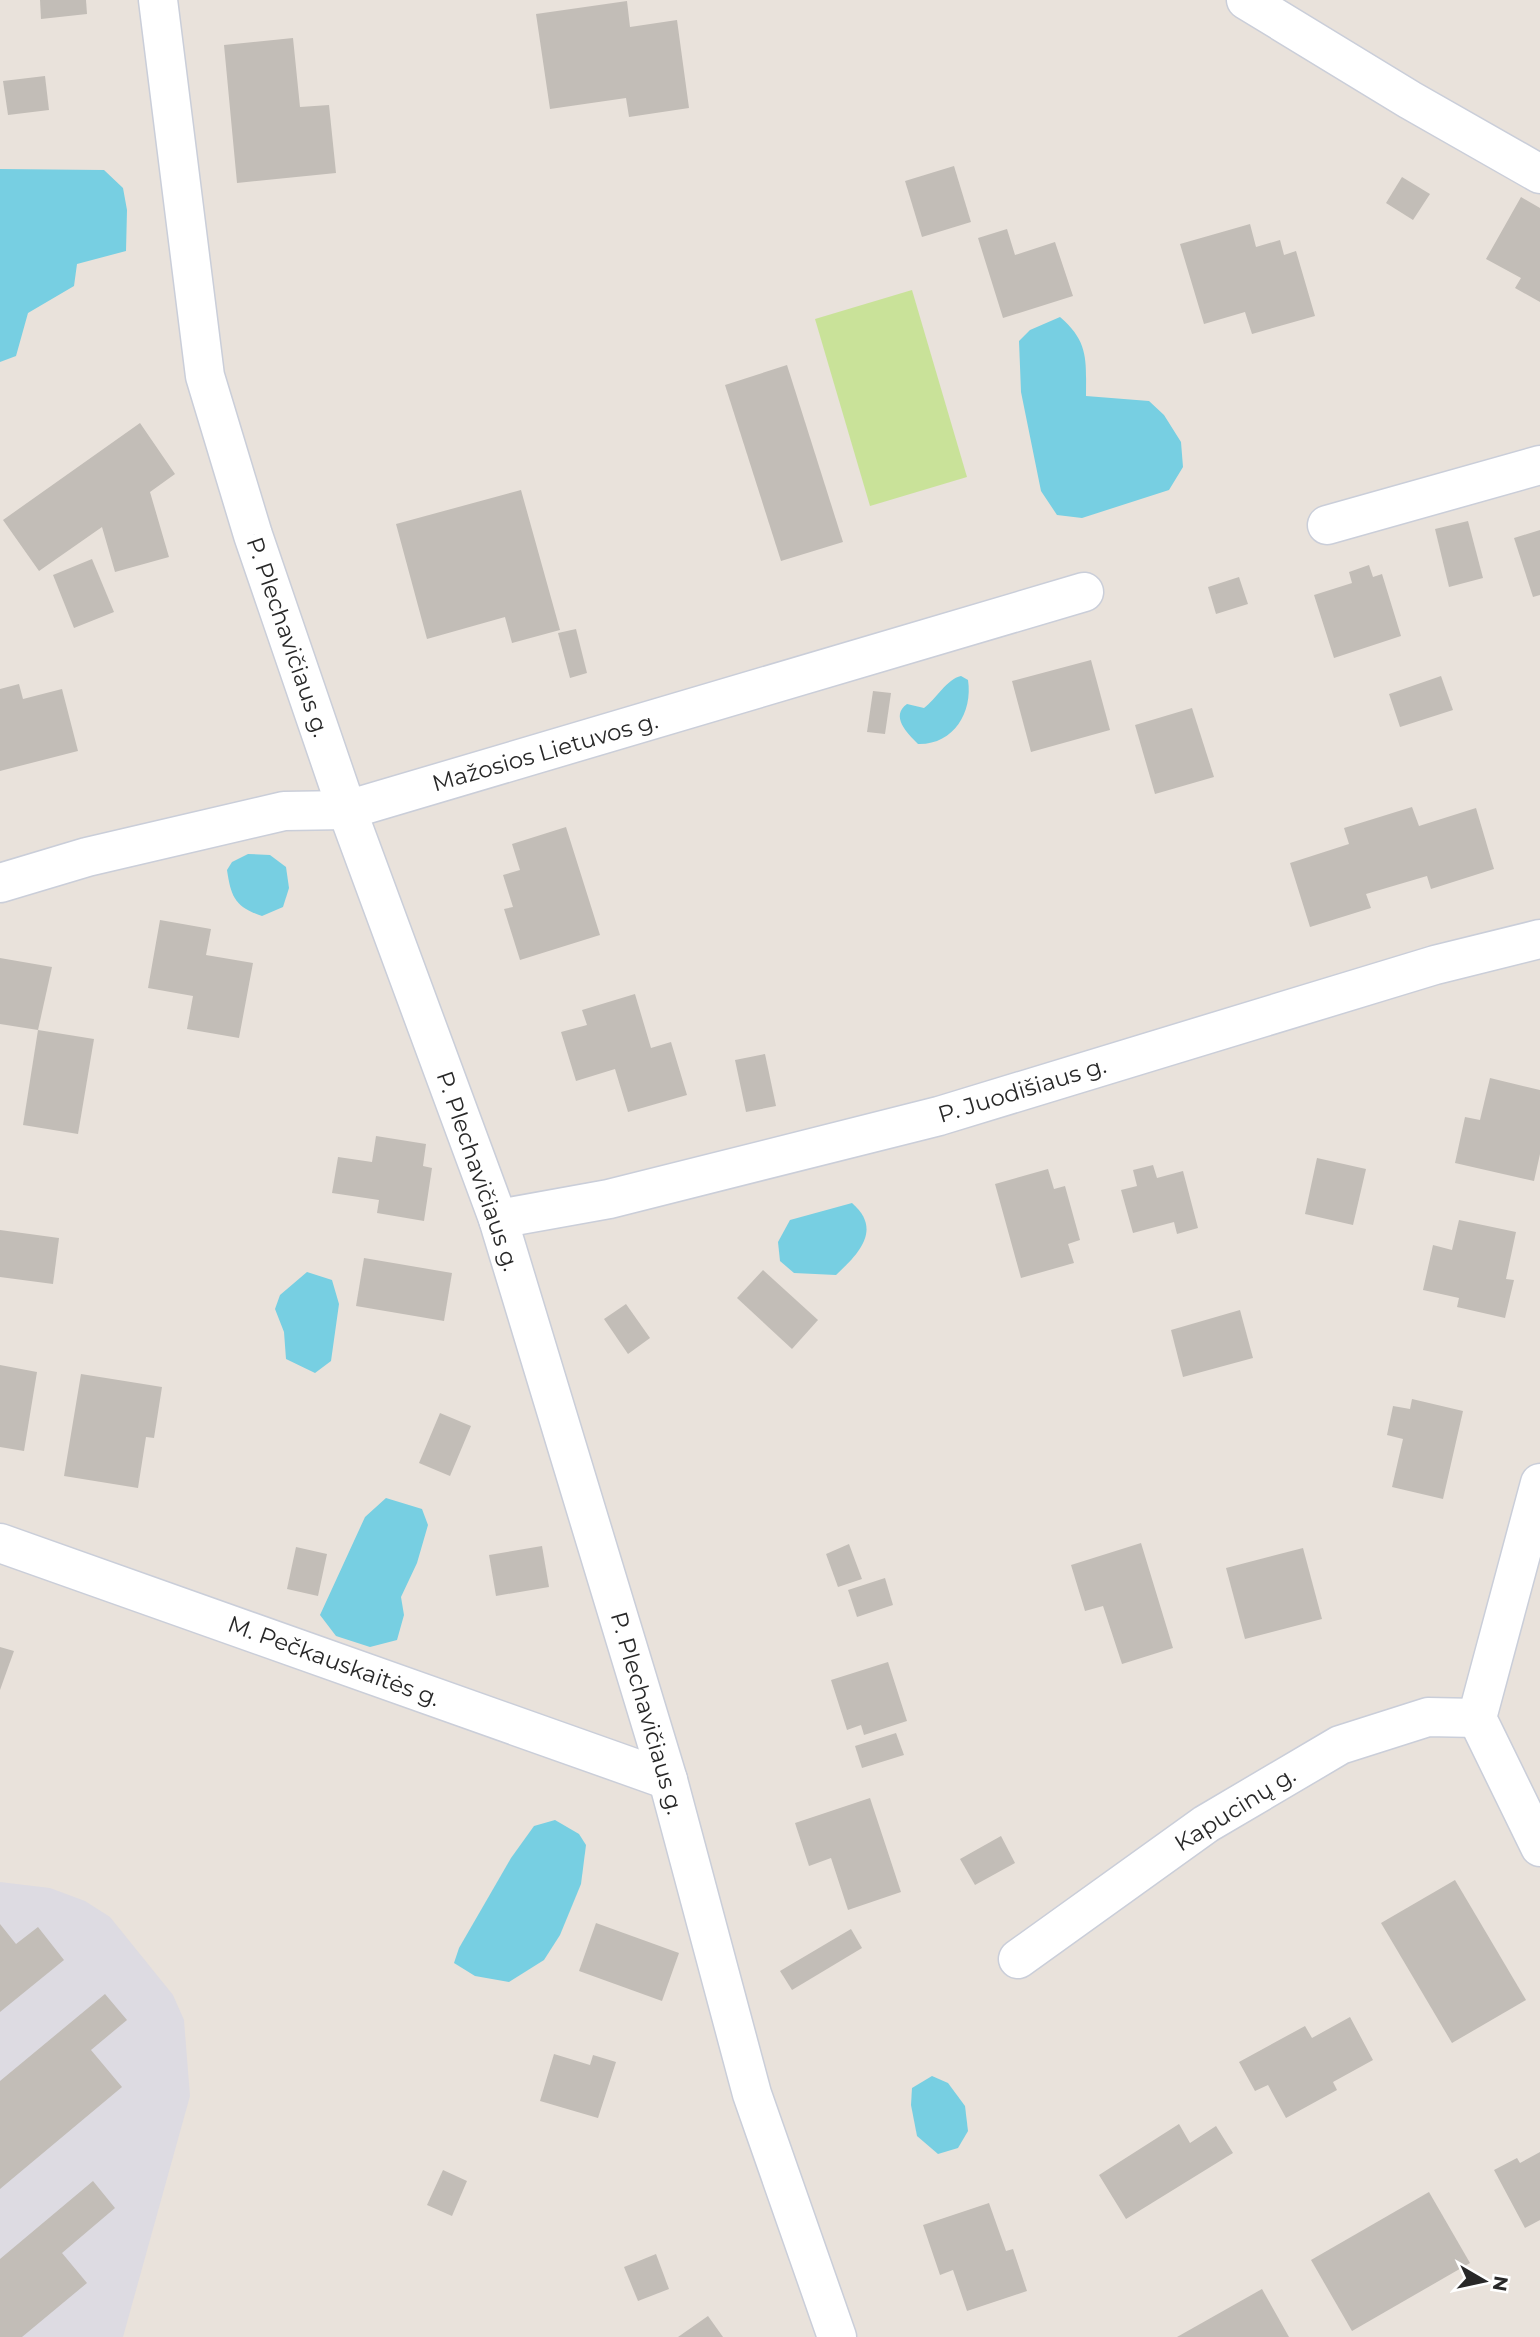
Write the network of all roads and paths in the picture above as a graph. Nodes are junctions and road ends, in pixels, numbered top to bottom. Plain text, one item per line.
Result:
1 (158, 0) edge
2 (1246, 0) edge
3 (1540, 174) edge
4 (1540, 465) edge
5 (1327, 525) dead end
6 (1084, 592) dead end
7 (347, 810) junction
8 (0, 883) edge
9 (1540, 939) edge
10 (498, 1219) junction
11 (1540, 1483) edge
12 (0, 1543) edge
13 (1477, 1718) junction
14 (668, 1780) junction
15 (1540, 1847) edge
16 (1018, 1959) dead end
17 (837, 2337) edge

1 - 7 street, P. Plechavičiaus g.
2 - 3 street
4 - 5 street
6 - 7 street, Mažosios Lietuvos g.
7 - 8 street, Mažosios Lietuvos g.
7 - 10 street, P. Plechavičiaus g.
9 - 10 street, P. Juodišiaus g.
10 - 14 street, P. Plechavičiaus g.
11 - 13 street
12 - 14 street, M. Pečkauskaitės g.
13 - 15 street
13 - 16 street, Kapucinų g.
14 - 17 street, P. Plechavičiaus g.

